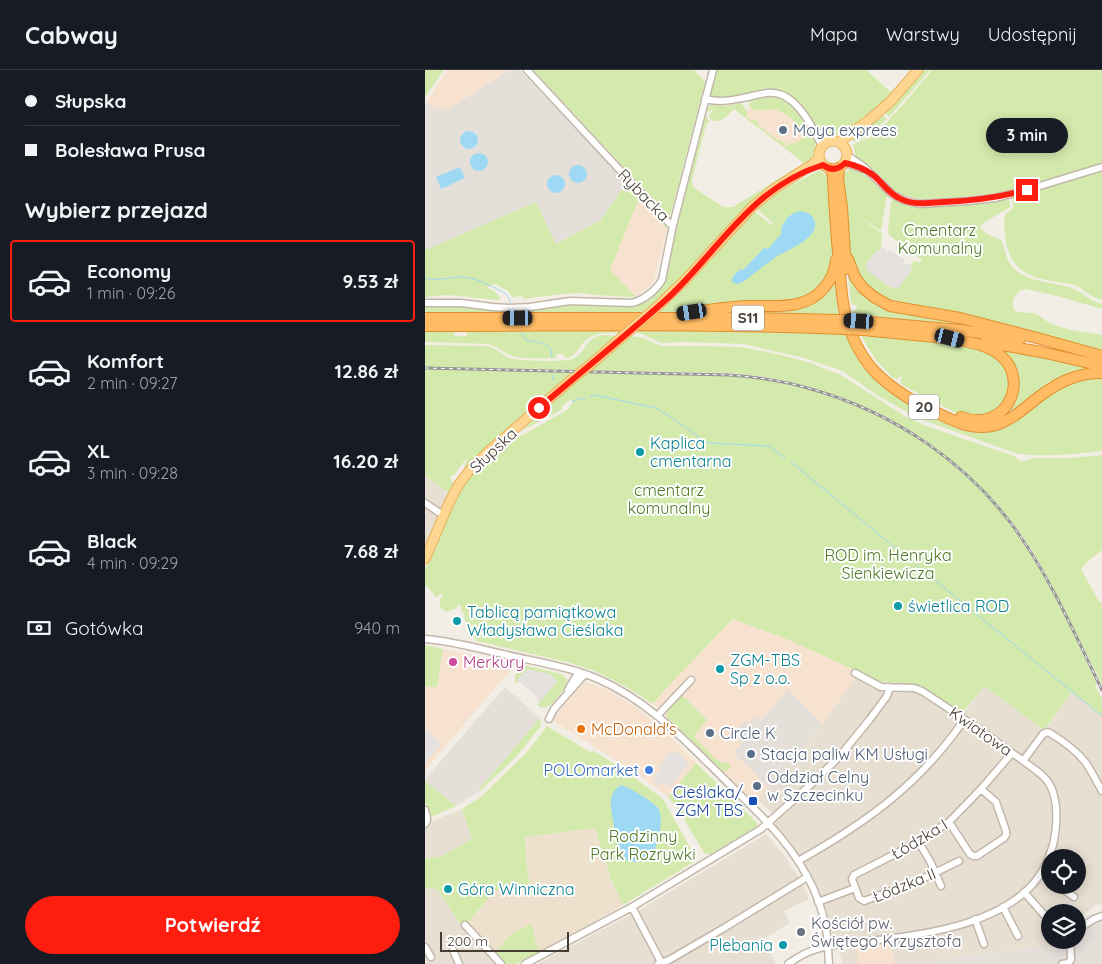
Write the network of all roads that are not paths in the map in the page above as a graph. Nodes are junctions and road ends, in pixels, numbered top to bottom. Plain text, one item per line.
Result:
1 (527, 70) edge
2 (713, 70) edge
3 (918, 70) edge
4 (705, 99) junction
5 (825, 143) junction
6 (836, 158) junction
7 (1102, 167) edge
8 (673, 225) junction
9 (841, 246) junction
10 (425, 303) edge
11 (425, 318) edge
12 (654, 318) junction
13 (842, 325) junction
14 (425, 326) edge
15 (861, 326) junction
16 (950, 338) junction
17 (1070, 348) junction
18 (1102, 356) edge
19 (1102, 366) edge
20 (1102, 374) edge
21 (425, 503) edge
22 (443, 515) junction
23 (425, 559) edge
24 (425, 634) edge
25 (425, 639) edge
26 (441, 641) junction
27 (567, 669) junction
28 (582, 673) junction
29 (855, 673) dead end
30 (691, 680) dead end
31 (573, 681) junction
32 (889, 687) junction
33 (566, 694) junction
34 (657, 716) junction
35 (549, 719) dead end
36 (964, 720) junction
37 (1012, 753) junction
38 (1023, 761) junction
39 (981, 789) junction
40 (1102, 791) edge
41 (425, 810) edge
42 (949, 822) junction
43 (425, 824) edge
44 (767, 825) junction
45 (918, 841) junction
46 (1051, 849) edge
47 (798, 861) junction
48 (959, 861) dead end
49 (936, 873) junction
50 (1041, 873) edge
51 (804, 879) junction
52 (941, 886) dead end
53 (855, 888) junction
54 (1024, 892) junction
55 (1070, 894) edge
56 (1074, 897) dead end
57 (818, 902) junction
58 (632, 907) junction
59 (1003, 907) junction
60 (1041, 911) edge
61 (1102, 916) edge
62 (975, 919) junction
63 (1086, 924) edge
64 (465, 925) dead end
65 (1018, 936) dead end
66 (984, 944) dead end
67 (425, 947) edge
68 (827, 947) junction
69 (1070, 949) edge
70 (453, 950) dead end
71 (431, 957) dead end
72 (459, 964) edge
73 (501, 964) edge
74 (525, 964) edge
75 (661, 964) edge
76 (788, 964) edge
77 (829, 964) edge
78 (1062, 964) edge

1 - 8 street, Rybacka
2 - 4 street, Rybacka
3 - 6 main road, Słupska
4 - 5 street
4 - 8 street, Rybacka
5 - 6 main road
5 - 6 main road, 20
6 - 7 street
6 - 9 highway, 20
6 - 22 main road, Słupska, bridge
8 - 10 street
9 - 12 highway
9 - 16 highway
9 - 17 highway, 20
9 - 20 highway, 20
11 - 12 highway, S11
12 - 13 highway, S11
13 - 14 highway, S11
13 - 15 highway, S11, bridge
15 - 16 highway, S11
15 - 17 highway, S11
16 - 19 highway, S11
17 - 18 highway, S11
21 - 22 street
22 - 23 main road, Słupska
24 - 26 street
25 - 26 street
26 - 27 street
27 - 28 street
27 - 31 street
28 - 31 street
28 - 33 street
28 - 34 street
29 - 32 street, Kwiatowa
30 - 34 street
31 - 33 street
32 - 36 street, Kwiatowa
32 - 44 street
33 - 35 street
34 - 44 street
36 - 37 street, Kwiatowa
36 - 47 street
37 - 38 street, Kwiatowa
37 - 39 street, Łódzka I
38 - 40 street, Kwiatowa
38 - 46 street
39 - 42 street, Łódzka I
39 - 42 street
41 - 43 street
42 - 45 street, Łódzka I
44 - 47 street
44 - 51 street
44 - 58 street
45 - 49 street
45 - 53 street, Łódzka I
47 - 57 street
48 - 49 street, Łódzka II
49 - 52 street
49 - 53 street, Łódzka II
50 - 54 street
51 - 68 street
51 - 75 street
53 - 57 street
54 - 59 street
54 - 60 street
55 - 56 street
57 - 68 street
58 - 74 street
58 - 75 street
59 - 62 street
59 - 65 street
61 - 63 street
62 - 66 street
62 - 68 street
64 - 73 street
67 - 71 street
68 - 76 street
68 - 77 street
69 - 78 street
70 - 72 street

